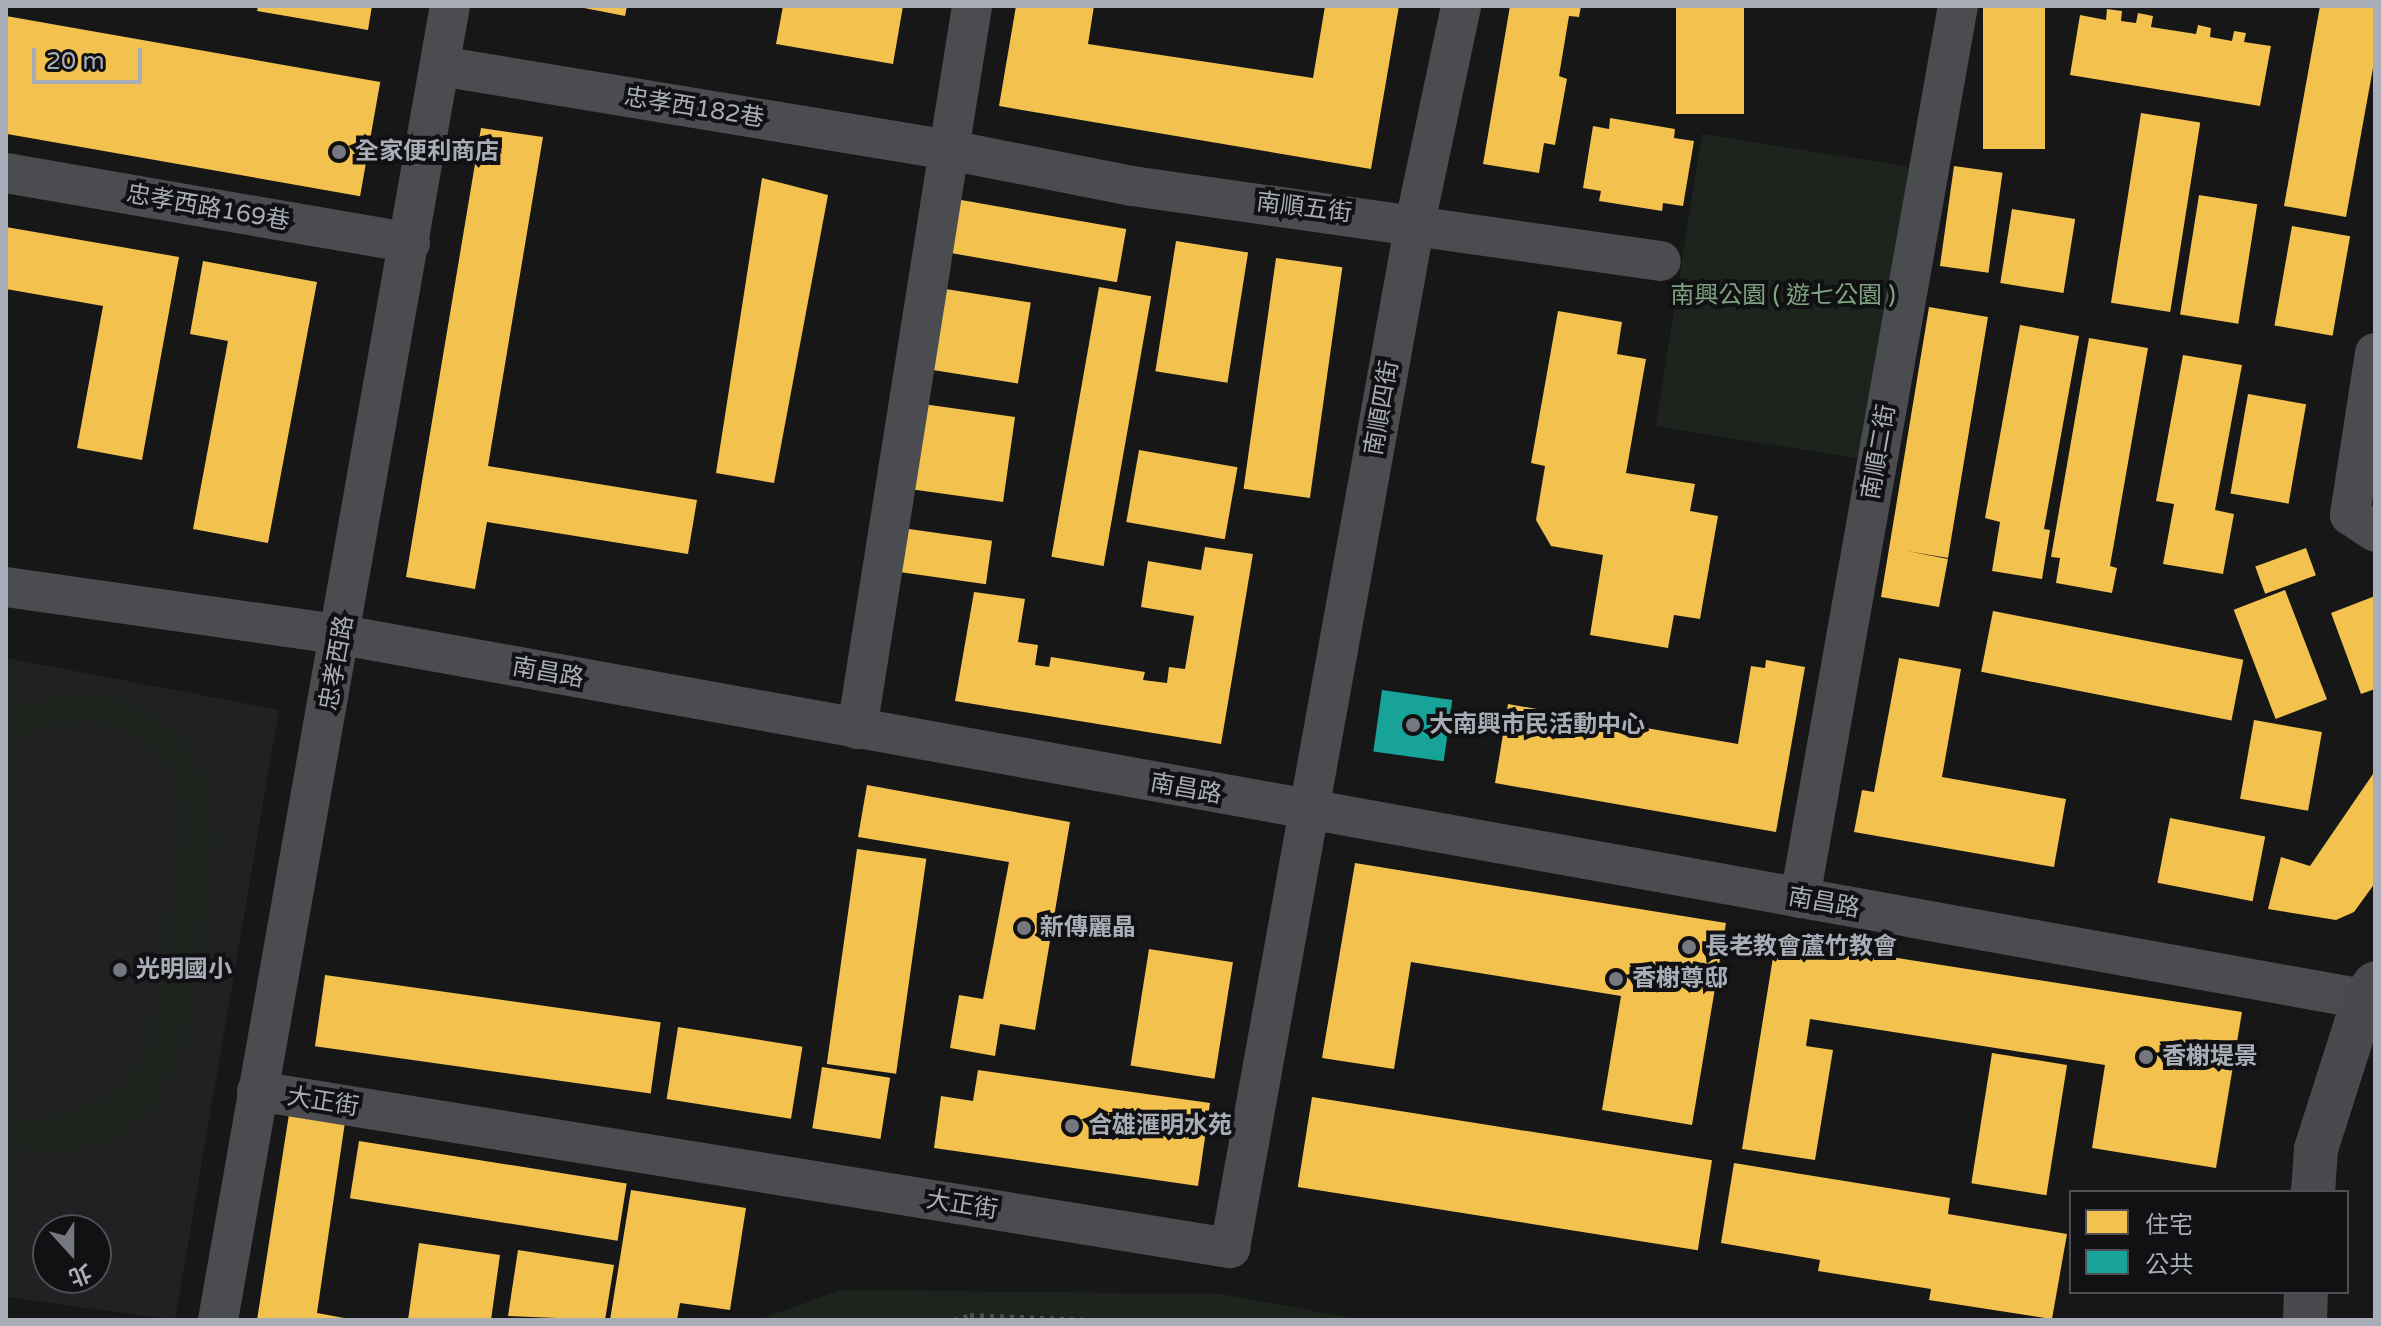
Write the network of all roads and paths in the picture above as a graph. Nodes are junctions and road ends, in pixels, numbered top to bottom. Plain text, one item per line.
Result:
1 (450, 6) edge
2 (972, 6) edge
3 (1461, 6) edge
4 (1958, 6) edge
5 (440, 66) junction
6 (949, 150) junction
7 (6, 173) edge
8 (1415, 223) junction
9 (410, 243) junction
10 (1661, 261) dead end
11 (2375, 353) edge
12 (2375, 532) edge
13 (6, 587) edge
14 (342, 635) junction
15 (857, 729) junction
16 (1310, 811) junction
17 (1800, 898) junction
18 (2370, 991) edge
19 (257, 1091) junction
20 (2313, 1190) edge
21 (2306, 1294) edge
22 (218, 1320) edge
23 (954, 1320) edge
24 (1093, 1320) edge
25 (2305, 1320) edge

1 - 5 street, 忠孝西路
2 - 6 street
3 - 8 street, 南順四街
4 - 17 street, 南順二街
5 - 6 street, 忠孝西182巷
5 - 9 street, 忠孝西路
6 - 8 street, 南順五街
6 - 15 street
7 - 9 street, 忠孝西路169巷
8 - 10 street, 南順五街
8 - 16 street, 南順四街
9 - 14 street, 忠孝西路
11 - 12 street
13 - 14 street, 南昌路
14 - 15 street, 南昌路
14 - 19 street, 忠孝西路
15 - 16 street, 南昌路
16 - 17 street, 南昌路
16 - 19 street, 大正街
17 - 18 street, 南昌路
18 - 20 street
19 - 22 street, 忠孝西路
21 - 25 street
23 - 24 path

